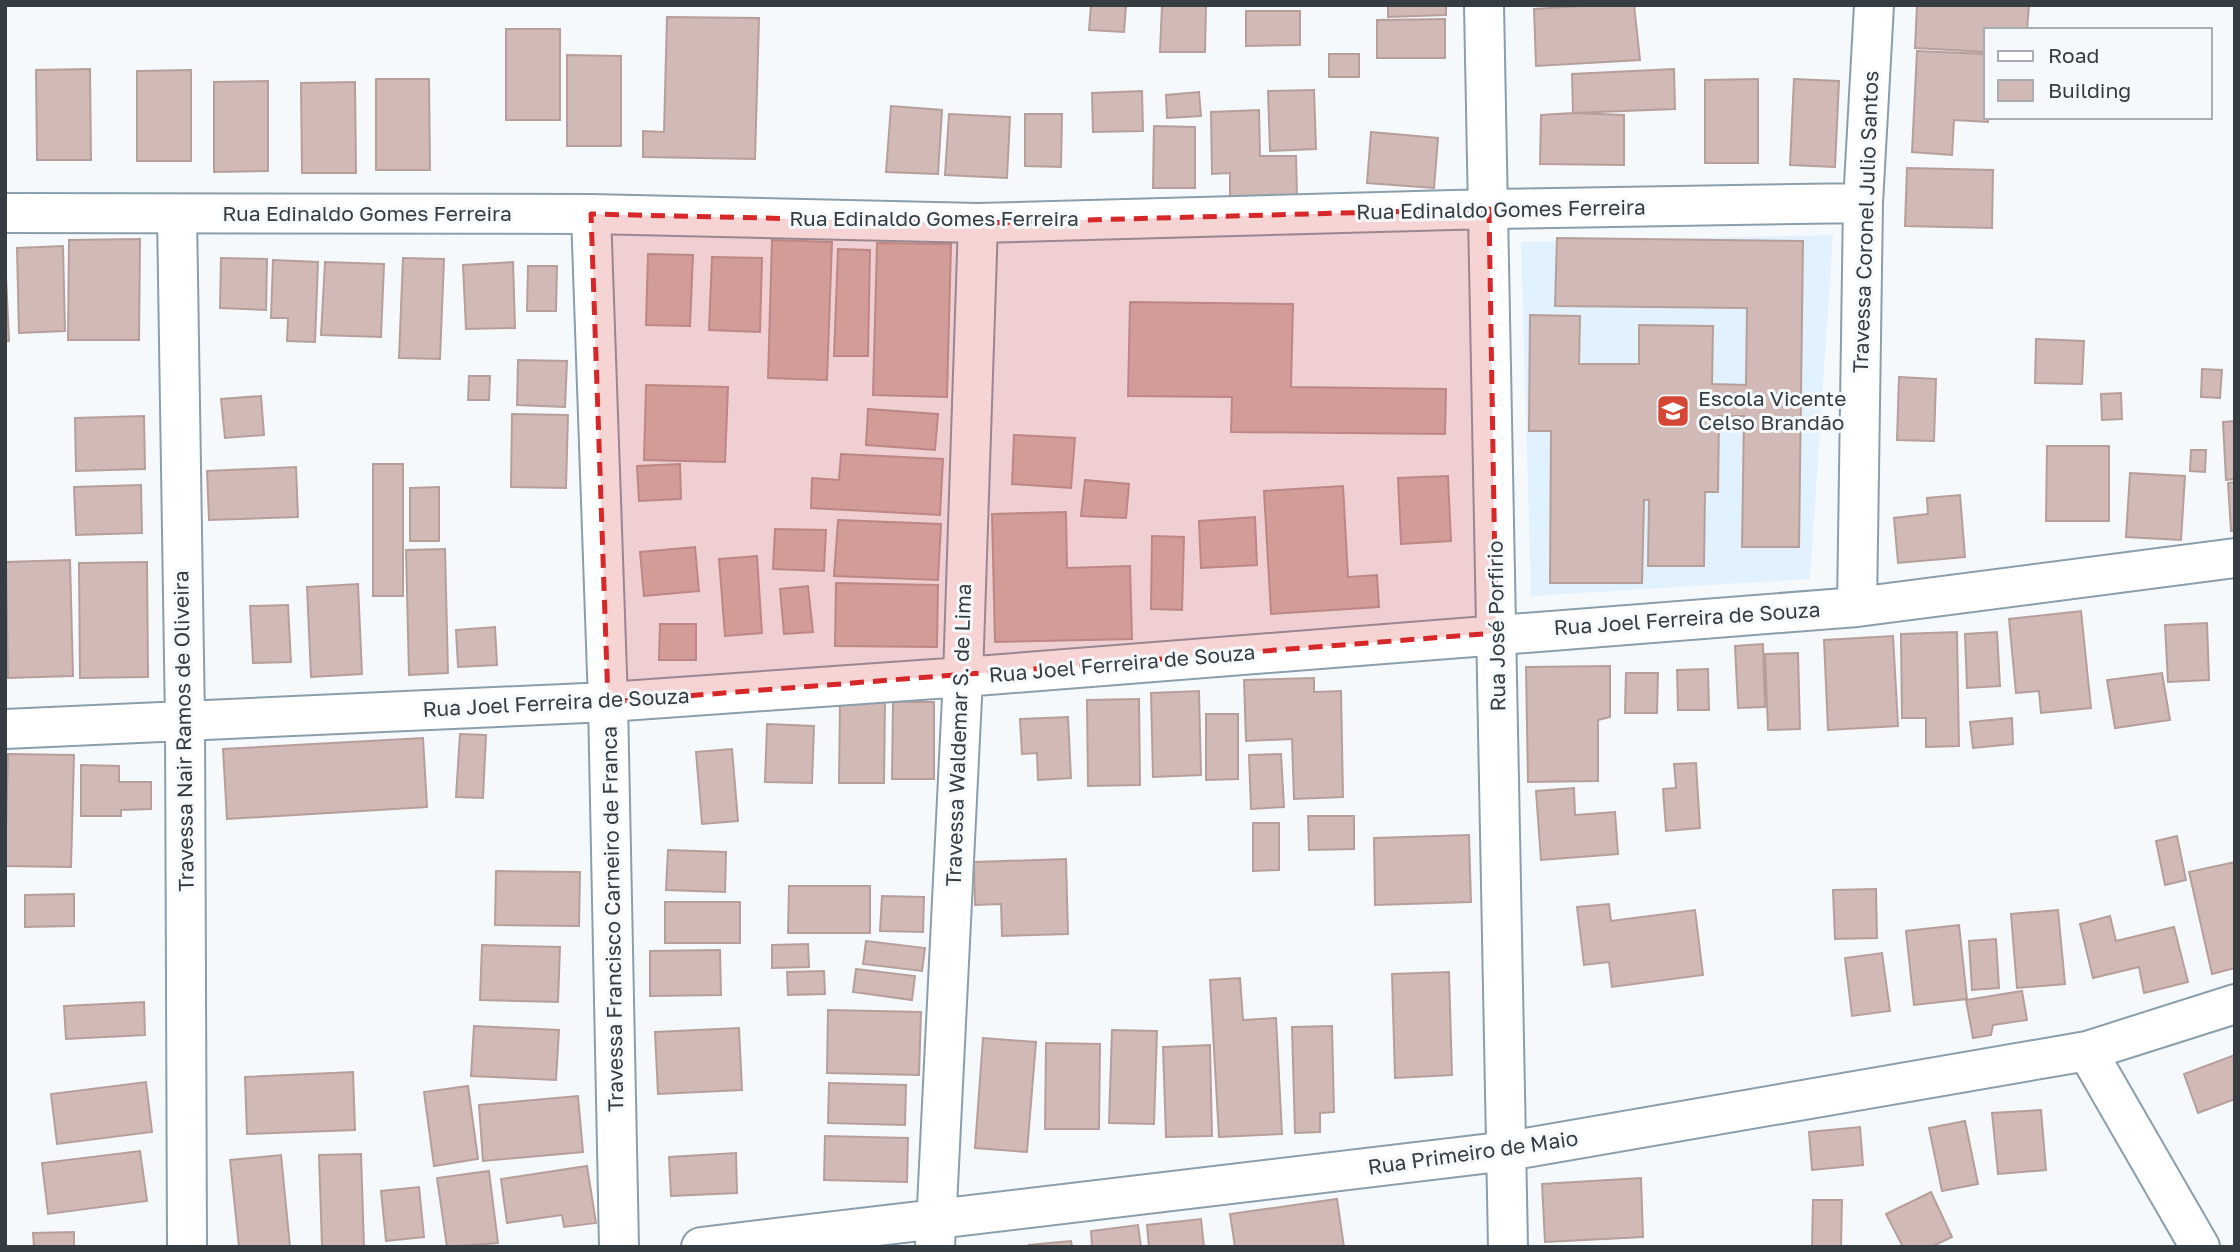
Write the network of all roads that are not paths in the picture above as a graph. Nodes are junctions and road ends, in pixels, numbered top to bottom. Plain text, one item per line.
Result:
1 (1484, 5) edge
2 (1874, 5) edge
3 (1863, 203) junction
4 (1489, 209) junction
5 (5, 213) edge
6 (591, 214) junction
7 (177, 215) junction
8 (978, 223) junction
9 (2235, 558) edge
10 (1857, 607) junction
11 (1496, 633) junction
12 (963, 677) junction
13 (608, 702) junction
14 (185, 720) junction
15 (5, 729) edge
16 (2235, 1004) edge
17 (2087, 1051) junction
18 (1508, 1151) junction
19 (936, 1232) edge
20 (187, 1247) edge
21 (619, 1247) edge
22 (701, 1247) edge
23 (1508, 1247) edge
24 (2200, 1247) edge

1 - 4 street, Rua José Porfirio
2 - 3 street, Travessa Coronel Julio Santos
3 - 4 street, Rua Edinaldo Gomes Ferreira
3 - 10 street, Travessa Coronel Julio Santos
4 - 8 street, Rua Edinaldo Gomes Ferreira
4 - 11 street, Rua José Porfirio
5 - 7 street, Rua Edinaldo Gomes Ferreira
6 - 7 street, Rua Edinaldo Gomes Ferreira
6 - 8 street, Rua Edinaldo Gomes Ferreira
6 - 13 street, Travessa Francisco Carneiro de Franca
7 - 14 street, Travessa Nair Ramos de Oliveira
8 - 12 street, Travessa Waldemar S. de Lima
9 - 10 street, Rua Joel Ferreira de Souza
10 - 11 street, Rua Joel Ferreira de Souza
11 - 12 street, Rua Joel Ferreira de Souza
11 - 18 street, Rua José Porfirio
12 - 13 street, Rua Joel Ferreira de Souza
12 - 19 street, Travessa Waldemar S. de Lima
13 - 14 street, Rua Joel Ferreira de Souza
13 - 21 street, Travessa Francisco Carneiro de Franca
14 - 15 street, Rua Joel Ferreira de Souza
14 - 20 street, Travessa Nair Ramos de Oliveira
16 - 17 street, Rua Primeiro de Maio
17 - 18 street, Rua Primeiro de Maio
17 - 24 street
18 - 19 street, Rua Primeiro de Maio
18 - 23 street, Rua José Porfirio
19 - 22 street, Rua Primeiro de Maio

